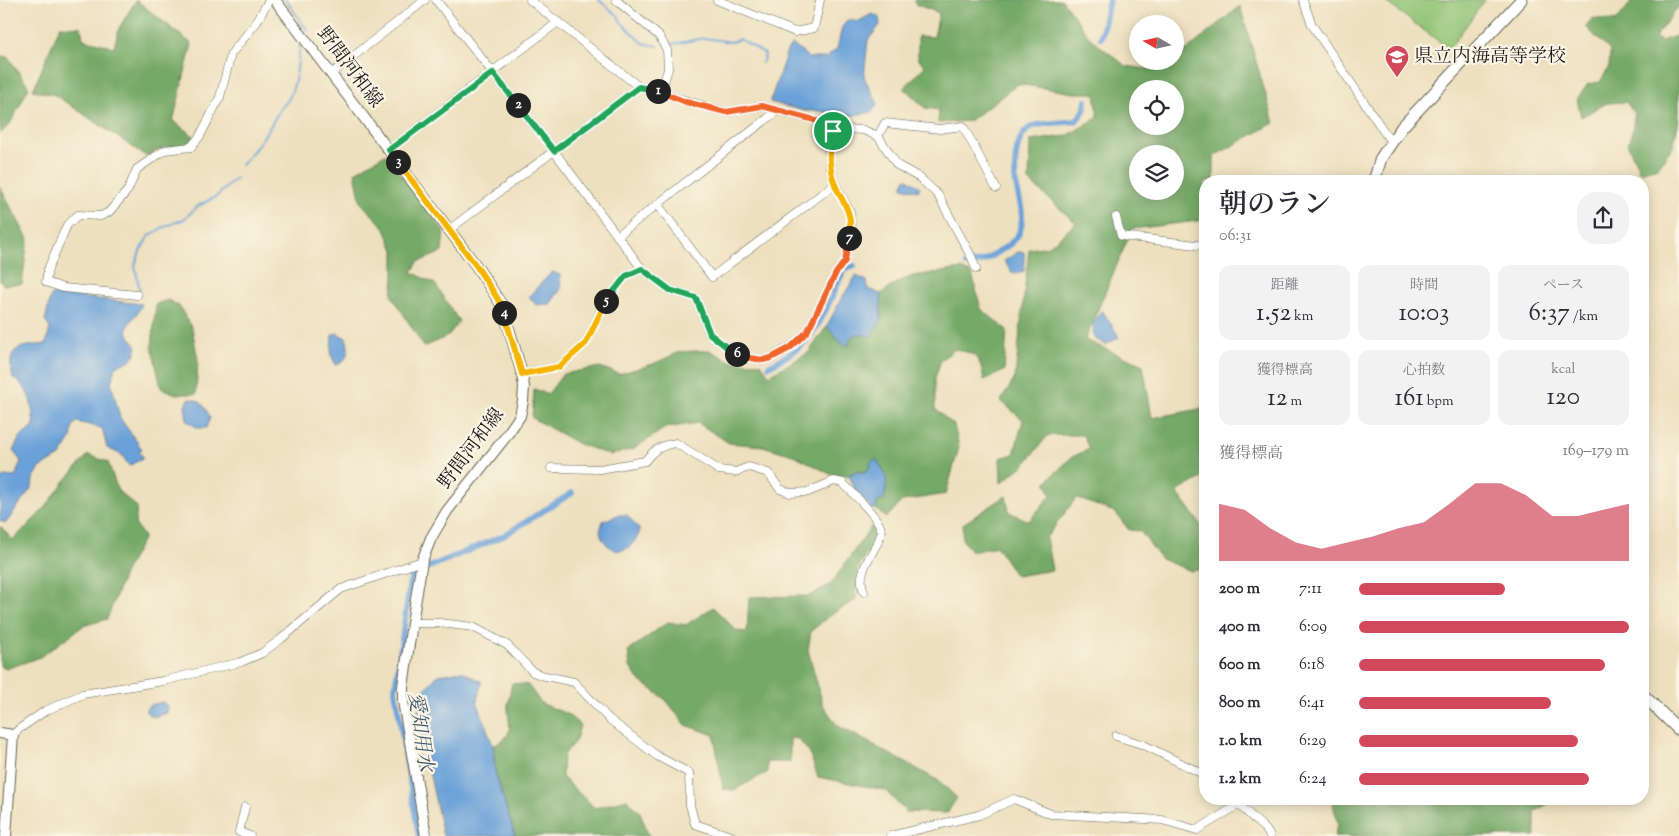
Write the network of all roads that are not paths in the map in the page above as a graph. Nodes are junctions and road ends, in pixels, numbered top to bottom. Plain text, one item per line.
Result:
1 (269, 0) edge
2 (275, 0) edge
3 (425, 0) edge
4 (436, 0) edge
5 (530, 0) edge
6 (616, 0) edge
7 (717, 0) edge
8 (820, 0) edge
9 (1303, 0) edge
10 (1521, 0) edge
11 (558, 22) junction
12 (493, 73) junction
13 (331, 74) junction
14 (639, 87) junction
15 (661, 92) junction
16 (777, 111) junction
17 (833, 131) junction
18 (878, 136) junction
19 (1391, 142) junction
20 (389, 150) junction
21 (554, 151) junction
22 (1376, 175) edge
23 (835, 184) junction
24 (996, 188) dead end
25 (658, 205) junction
26 (1116, 217) dead end
27 (450, 229) junction
28 (617, 236) junction
29 (1199, 245) edge
30 (642, 269) junction
31 (976, 269) dead end
32 (137, 295) dead end
33 (522, 374) junction
34 (551, 468) dead end
35 (422, 561) junction
36 (864, 592) dead end
37 (412, 623) junction
38 (1649, 701) edge
39 (1679, 730) edge
40 (0, 733) edge
41 (13, 735) junction
42 (1116, 736) dead end
43 (1199, 772) edge
44 (1231, 805) edge
45 (1238, 805) edge
46 (245, 808) dead end
47 (6, 836) edge
48 (250, 836) edge
49 (426, 836) edge
50 (731, 836) edge
51 (890, 836) edge
52 (1270, 836) edge

1 - 32 street
2 - 13 main road, 野間河和線
3 - 13 street
4 - 12 street
5 - 11 street
6 - 15 street
7 - 8 street
9 - 19 street
10 - 19 main road
11 - 12 street
11 - 14 street
12 - 20 street
12 - 21 street
13 - 20 main road, 野間河和線
14 - 15 street
14 - 21 street
15 - 16 street
16 - 17 street
16 - 25 street
17 - 18 street
17 - 23 street
18 - 24 street
18 - 31 street
19 - 22 main road
20 - 27 main road, 野間河和線
21 - 27 street
21 - 28 street
23 - 25 street
23 - 30 street
25 - 28 street
26 - 29 street
27 - 33 main road, 野間河和線
28 - 30 street
30 - 33 street
33 - 35 main road, 野間河和線
34 - 36 street
35 - 37 main road, 野間河和線
35 - 41 street
37 - 49 main road, 野間河和線
37 - 50 street
38 - 39 main road
40 - 41 main road
41 - 47 main road
42 - 43 street
44 - 51 street
45 - 52 street
46 - 48 street

